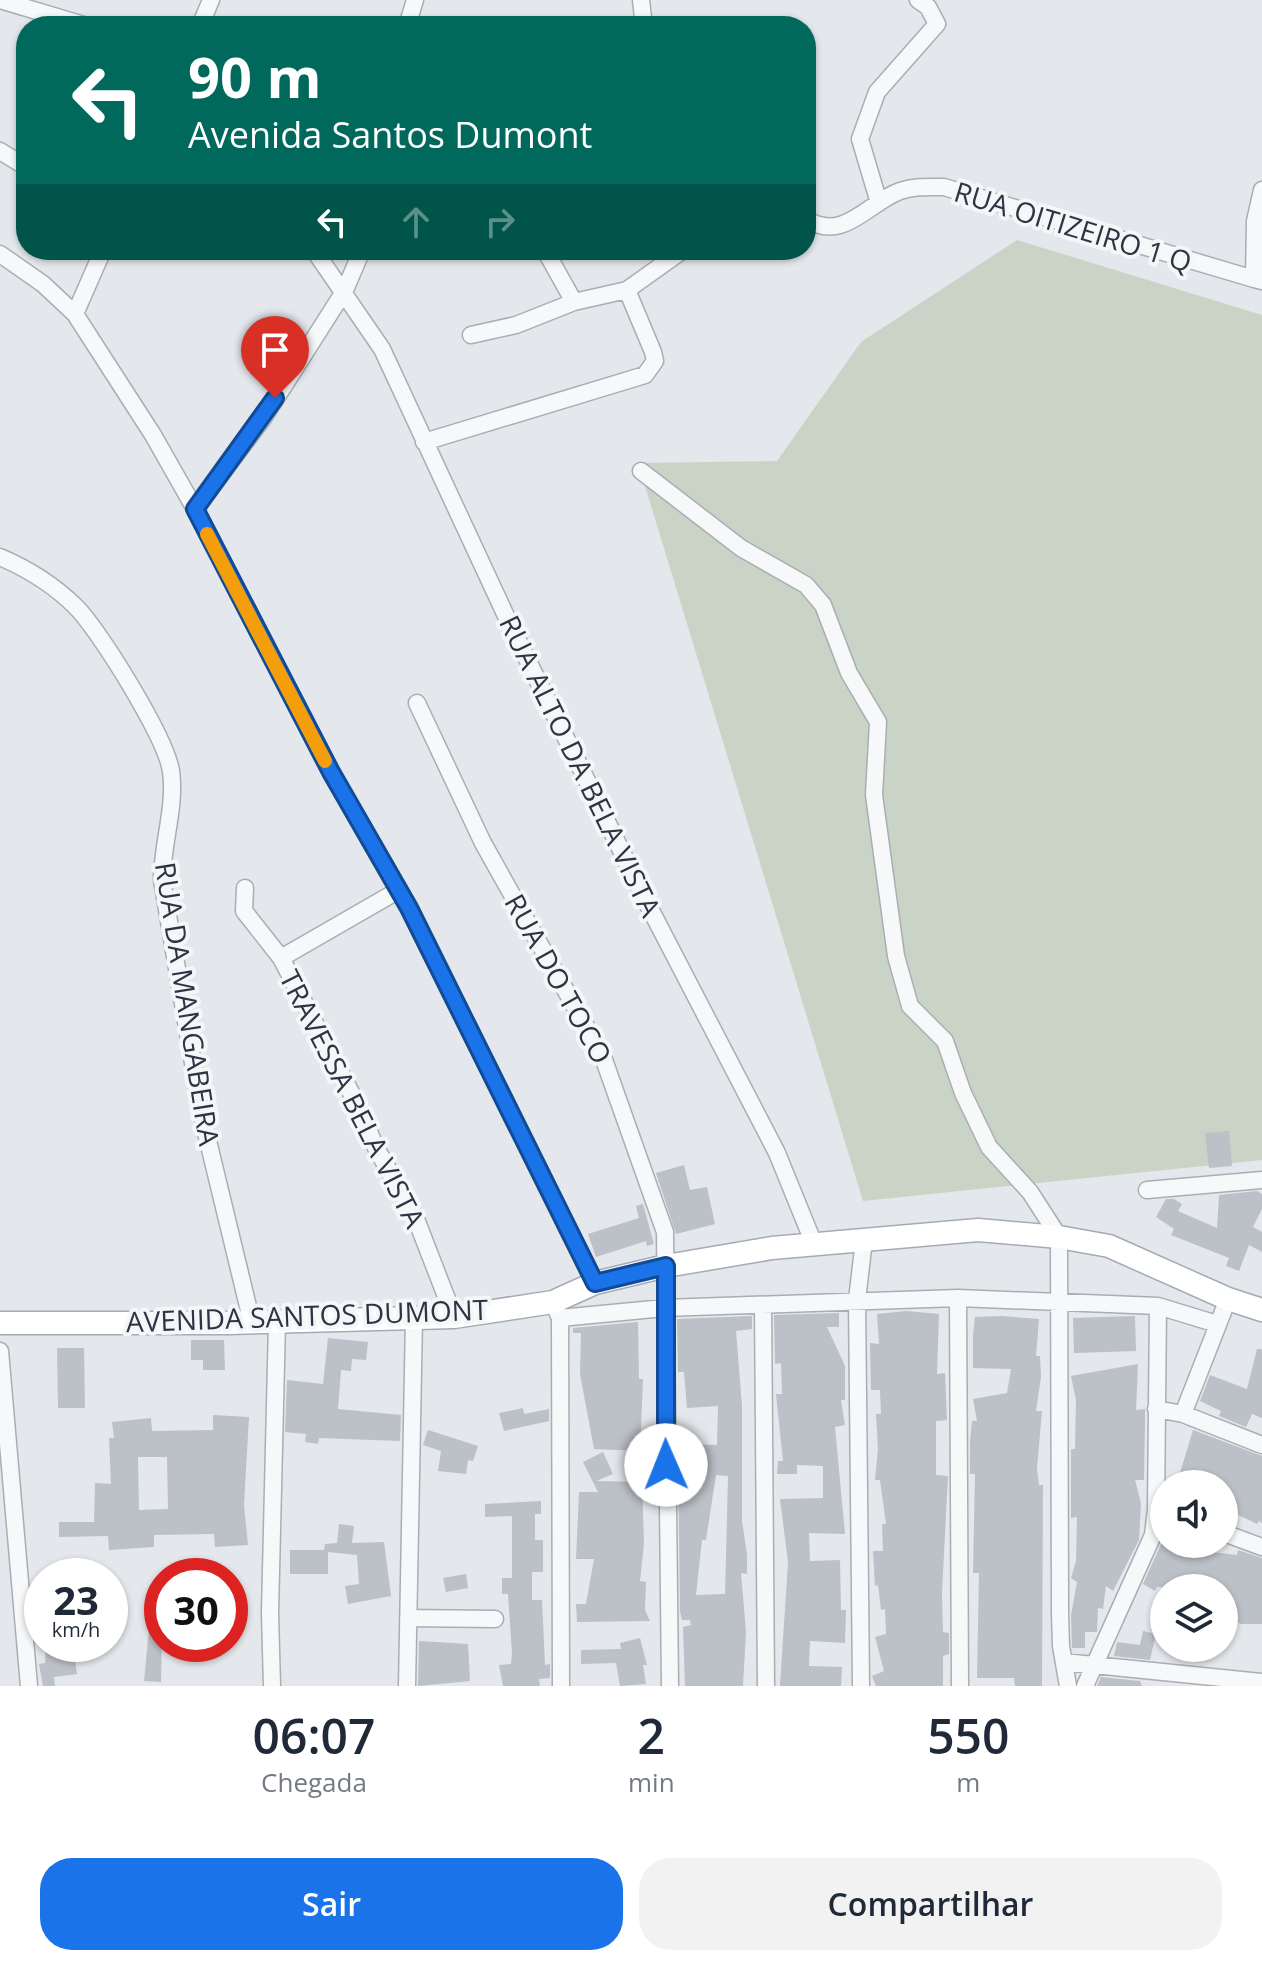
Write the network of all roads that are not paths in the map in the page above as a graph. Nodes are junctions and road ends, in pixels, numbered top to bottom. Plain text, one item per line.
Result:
1 (0, 0) edge
2 (918, 0) edge
3 (54, 16) edge
4 (1262, 190) edge
5 (879, 203) junction
6 (816, 225) edge
7 (0, 254) edge
8 (99, 260) edge
9 (322, 260) edge
10 (358, 260) edge
11 (551, 260) edge
12 (669, 260) edge
13 (0, 264) edge
14 (18, 267) junction
15 (1258, 280) edge
16 (345, 290) junction
17 (627, 290) junction
18 (574, 302) junction
19 (75, 314) junction
20 (471, 335) dead end
21 (424, 442) junction
22 (641, 471) dead end
23 (195, 509) junction
24 (0, 557) edge
25 (417, 703) dead end
26 (245, 888) dead end
27 (399, 890) junction
28 (281, 958) junction
29 (1262, 1180) edge
30 (1147, 1190) dead end
31 (1059, 1237) junction
32 (864, 1240) junction
33 (814, 1244) junction
34 (666, 1266) junction
35 (595, 1283) junction
36 (958, 1298) junction
37 (1228, 1299) junction
38 (857, 1300) junction
39 (1061, 1303) junction
40 (763, 1305) junction
41 (1261, 1305) edge
42 (1158, 1306) junction
43 (664, 1308) junction
44 (556, 1310) junction
45 (454, 1317) junction
46 (414, 1318) junction
47 (277, 1322) junction
48 (0, 1323) edge
49 (252, 1323) junction
50 (1217, 1324) junction
51 (0, 1351) edge
52 (1156, 1409) junction
53 (1183, 1414) junction
54 (1262, 1445) edge
55 (1158, 1470) edge
56 (1238, 1538) edge
57 (1150, 1542) edge
58 (1262, 1547) edge
59 (408, 1618) junction
60 (495, 1619) dead end
61 (1064, 1662) junction
62 (1096, 1665) junction
63 (1164, 1680) edge
64 (1262, 1682) edge
65 (29, 1686) edge
66 (272, 1686) edge
67 (407, 1686) edge
68 (561, 1686) edge
69 (670, 1686) edge
70 (766, 1686) edge
71 (861, 1686) edge
72 (960, 1686) edge
73 (1068, 1686) edge
74 (1085, 1686) edge

1 - 3 street
2 - 5 street
4 - 15 street
5 - 6 street, RUA OITIZEIRO 1 Q
5 - 15 street, RUA OITIZEIRO 1 Q
7 - 14 street
8 - 19 street
9 - 16 street, RUA ALTO DA BELA VISTA
10 - 16 street
11 - 18 street
12 - 17 street
13 - 14 street
14 - 19 street
16 - 21 street, RUA ALTO DA BELA VISTA
16 - 23 street
17 - 18 street
17 - 21 street
18 - 20 street
19 - 23 street
21 - 33 street, RUA ALTO DA BELA VISTA
22 - 31 street
23 - 27 street
24 - 49 street, RUA DA MANGABEIRA
25 - 34 street, RUA DO TOCO
26 - 28 street, TRAVESSA BELA VISTA
27 - 28 street
27 - 35 street
28 - 45 street, TRAVESSA BELA VISTA
29 - 30 street
31 - 32 main road, AVENIDA SANTOS DUMONT
31 - 37 main road, AVENIDA SANTOS DUMONT
31 - 39 street
32 - 33 main road, AVENIDA SANTOS DUMONT
32 - 38 street
33 - 34 main road, AVENIDA SANTOS DUMONT
34 - 35 main road, AVENIDA SANTOS DUMONT
34 - 43 street, RUA DO TOCO
35 - 44 main road, AVENIDA SANTOS DUMONT
36 - 38 street
36 - 39 street
36 - 72 street
37 - 41 main road, AVENIDA SANTOS DUMONT
37 - 50 street
38 - 40 street
38 - 71 street
39 - 42 street
39 - 61 street
40 - 43 street
40 - 70 street
42 - 50 street
42 - 52 street
43 - 44 street
43 - 69 street, RUA DO TOCO
44 - 45 main road, AVENIDA SANTOS DUMONT
44 - 68 street
45 - 46 main road, AVENIDA SANTOS DUMONT
46 - 47 main road, AVENIDA SANTOS DUMONT
46 - 59 street
47 - 49 main road, AVENIDA SANTOS DUMONT
47 - 66 street
48 - 49 main road, AVENIDA SANTOS DUMONT
50 - 53 street
51 - 65 street
52 - 53 street
52 - 55 street
53 - 54 street
56 - 58 street
57 - 62 street
59 - 60 street
59 - 67 street
61 - 62 street
61 - 73 street
62 - 63 street
62 - 74 street
63 - 64 street

